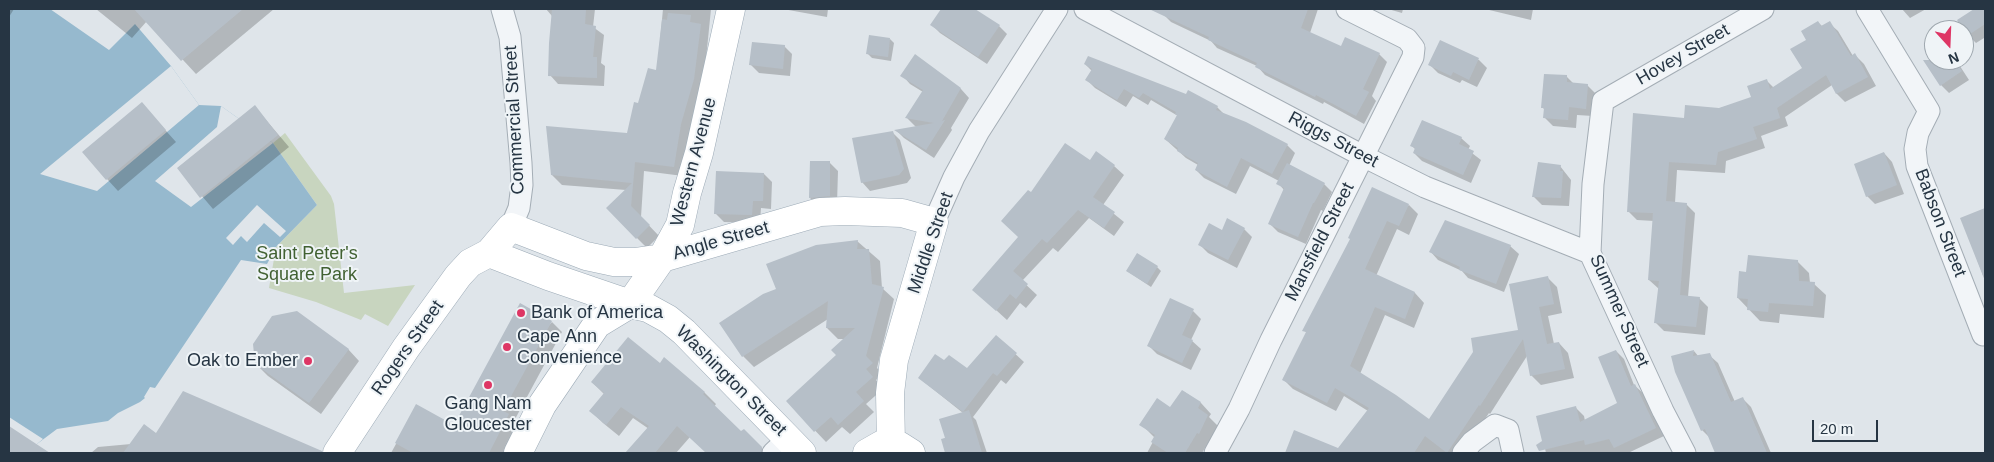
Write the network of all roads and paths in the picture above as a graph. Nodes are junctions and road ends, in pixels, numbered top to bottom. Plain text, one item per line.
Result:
1 (502, 9) edge
2 (731, 9) edge
3 (1057, 9) edge
4 (1085, 9) edge
5 (1347, 9) edge
6 (1763, 9) edge
7 (1867, 9) edge
8 (1603, 101) joint
9 (1363, 156) junction
10 (934, 222) junction
11 (511, 227) junction
12 (577, 252) junction
13 (488, 253) junction
14 (1590, 253) junction
15 (662, 258) junction
16 (586, 289) junction
17 (630, 304) junction
18 (597, 324) junction
19 (1983, 335) dead end
20 (788, 448) edge
21 (890, 450) edge
22 (337, 453) edge
23 (518, 453) edge
24 (1216, 453) edge
25 (1463, 453) edge
26 (1513, 453) edge
27 (1685, 453) edge

1 - 11 street, Commercial Street
2 - 15 main road, Western Avenue
3 - 10 street, Middle Street
4 - 9 street, Riggs Street
5 - 9 street, Mansfield Street
6 - 8 street, Hovey Street
7 - 19 street, Babson Street
8 - 14 street, Summer Street
9 - 14 street, Riggs Street
9 - 24 street, Mansfield Street
10 - 15 main road, Angle Street
10 - 21 main road, Middle Street
11 - 12 main road, Angle Street
11 - 13 main road, Commercial Street
12 - 15 main road, Angle Street
12 - 16 main road
13 - 16 main road, Washington Street
13 - 22 main road, Rogers Street
14 - 27 street, Summer Street
15 - 17 main road, Western Avenue
16 - 17 main road, Washington Street
16 - 18 main road
17 - 18 main road
17 - 20 main road, Washington Street
18 - 23 main road
25 - 26 street

